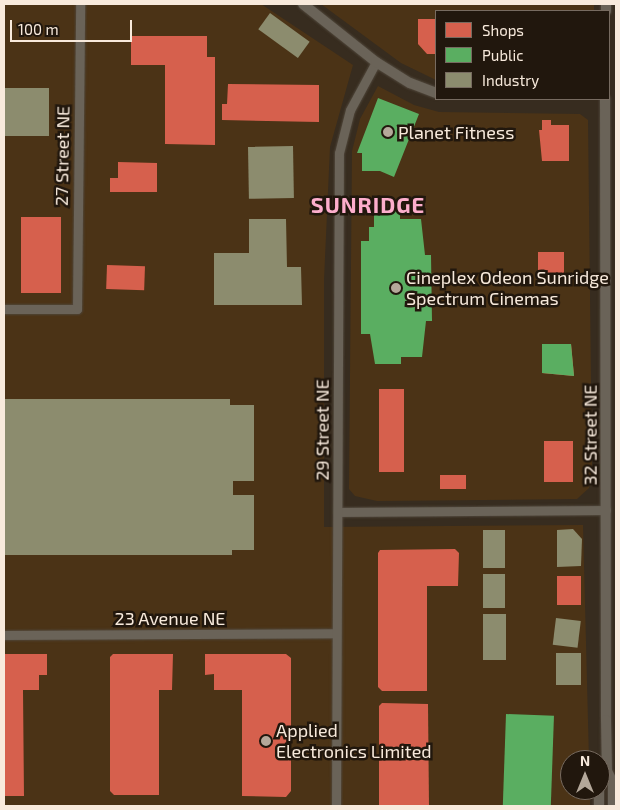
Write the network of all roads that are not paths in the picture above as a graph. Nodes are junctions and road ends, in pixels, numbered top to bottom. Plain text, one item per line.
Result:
1 (80, 4) edge
2 (303, 4) edge
3 (376, 62) junction
4 (435, 93) edge
5 (605, 100) edge
6 (4, 309) edge
7 (606, 510) junction
8 (338, 512) junction
9 (336, 633) junction
10 (4, 635) edge
11 (607, 750) edge
12 (615, 783) edge
13 (336, 806) edge
14 (613, 806) edge

1 - 6 street, 27 Street NE
2 - 3 street
3 - 4 street
3 - 8 street, 29 Street NE
5 - 7 street, 32 Street NE
7 - 8 street
7 - 11 street, 32 Street NE
8 - 9 street, 29 Street NE
9 - 10 street, 23 Avenue NE
9 - 13 street, 29 Street NE
12 - 14 street, 32 Street NE

